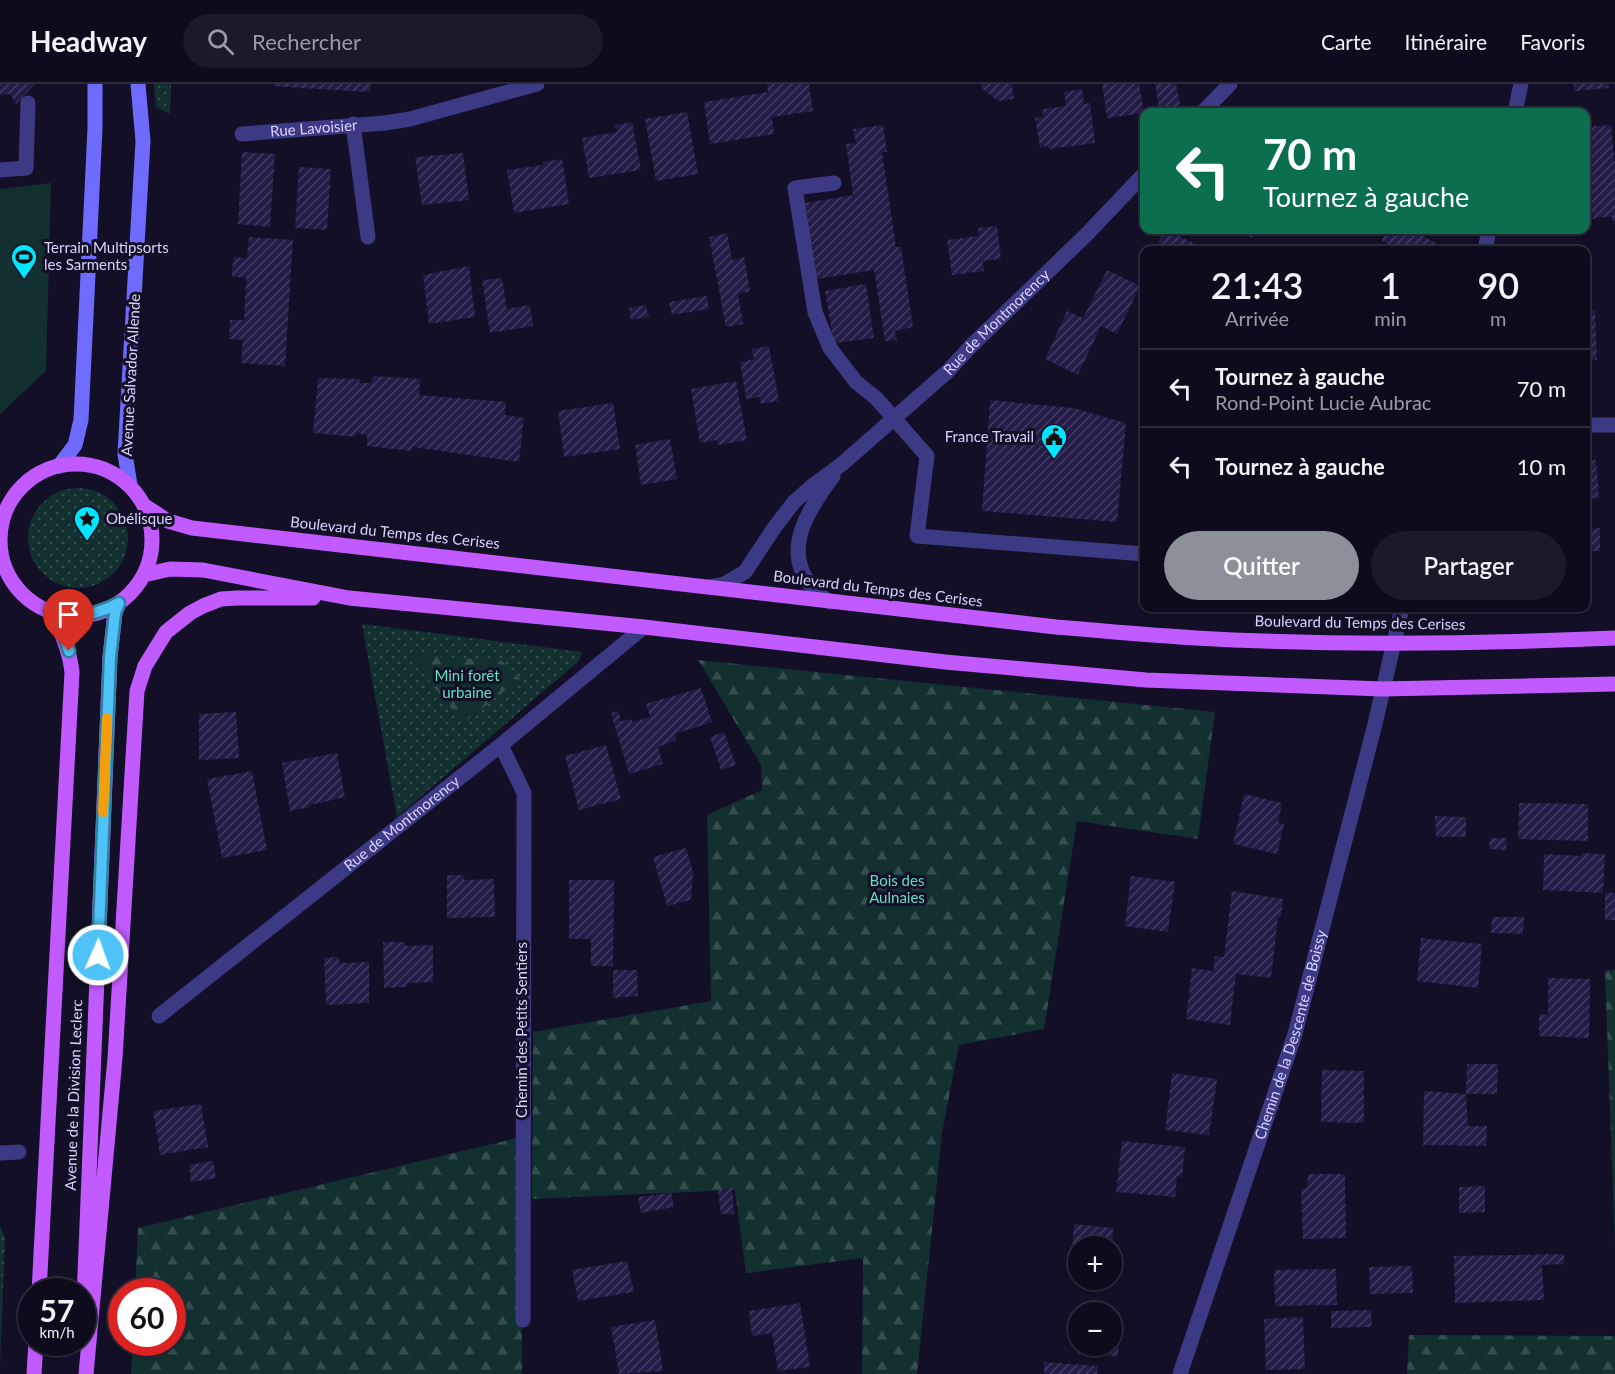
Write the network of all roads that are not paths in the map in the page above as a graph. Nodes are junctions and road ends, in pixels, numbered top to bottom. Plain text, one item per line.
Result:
1 (95, 84) edge
2 (138, 84) edge
3 (537, 84) edge
4 (1230, 84) edge
5 (1521, 84) edge
6 (28, 103) dead end
7 (1207, 108) edge
8 (1516, 108) edge
9 (353, 124) junction
10 (242, 134) dead end
11 (0, 170) edge
12 (1140, 178) edge
13 (834, 183) dead end
14 (368, 237) dead end
15 (894, 418) junction
16 (1615, 425) edge
17 (1590, 426) edge
18 (842, 464) junction
19 (59, 466) junction
20 (130, 485) junction
21 (18, 492) junction
22 (0, 498) edge
23 (145, 506) junction
24 (1140, 554) edge
25 (5, 574) edge
26 (144, 575) junction
27 (708, 587) junction
28 (349, 598) junction
29 (830, 602) junction
30 (119, 603) junction
31 (50, 611) junction
32 (1401, 612) edge
33 (644, 627) junction
34 (1615, 638) edge
35 (1395, 642) junction
36 (1615, 684) edge
37 (1382, 689) junction
38 (501, 745) junction
39 (159, 1016) dead end
40 (19, 1152) dead end
41 (0, 1154) edge
42 (40, 1278) edge
43 (523, 1320) dead end
44 (35, 1356) edge
45 (34, 1374) edge
46 (81, 1374) edge
47 (86, 1374) edge
48 (1180, 1374) edge

1 - 19 street
2 - 20 street, Avenue Salvador Allende
3 - 9 street, Rue Lavoisier
4 - 7 street
5 - 8 street
6 - 11 street
9 - 10 street, Rue Lavoisier
9 - 14 street
12 - 15 street, Rue de Montmorency
13 - 15 street
15 - 18 street, Rue de Montmorency
15 - 24 street
16 - 17 street
18 - 27 street, Rue de Montmorency
18 - 29 street, Rue de Montmorency
19 - 20 main road
19 - 21 main road
20 - 23 main road
21 - 22 main road
21 - 25 main road
23 - 26 main road
23 - 27 main road, Boulevard du Temps des Cerises
25 - 31 main road
26 - 28 main road
26 - 30 main road
27 - 29 main road, Boulevard du Temps des Cerises
28 - 33 main road
28 - 47 main road
29 - 35 main road, Boulevard du Temps des Cerises
30 - 31 main road
30 - 46 main road, Avenue de la Division Leclerc
31 - 42 main road, Avenue de la Division Leclerc
32 - 35 street
33 - 37 main road
33 - 38 street, Rue de Montmorency
34 - 35 main road, Boulevard du Temps des Cerises
35 - 37 street, Chemin de la Descente de Boissy
36 - 37 main road
37 - 48 street, Chemin de la Descente de Boissy
38 - 39 street, Rue de Montmorency
38 - 43 street, Chemin des Petits Sentiers
40 - 41 street
44 - 45 main road

